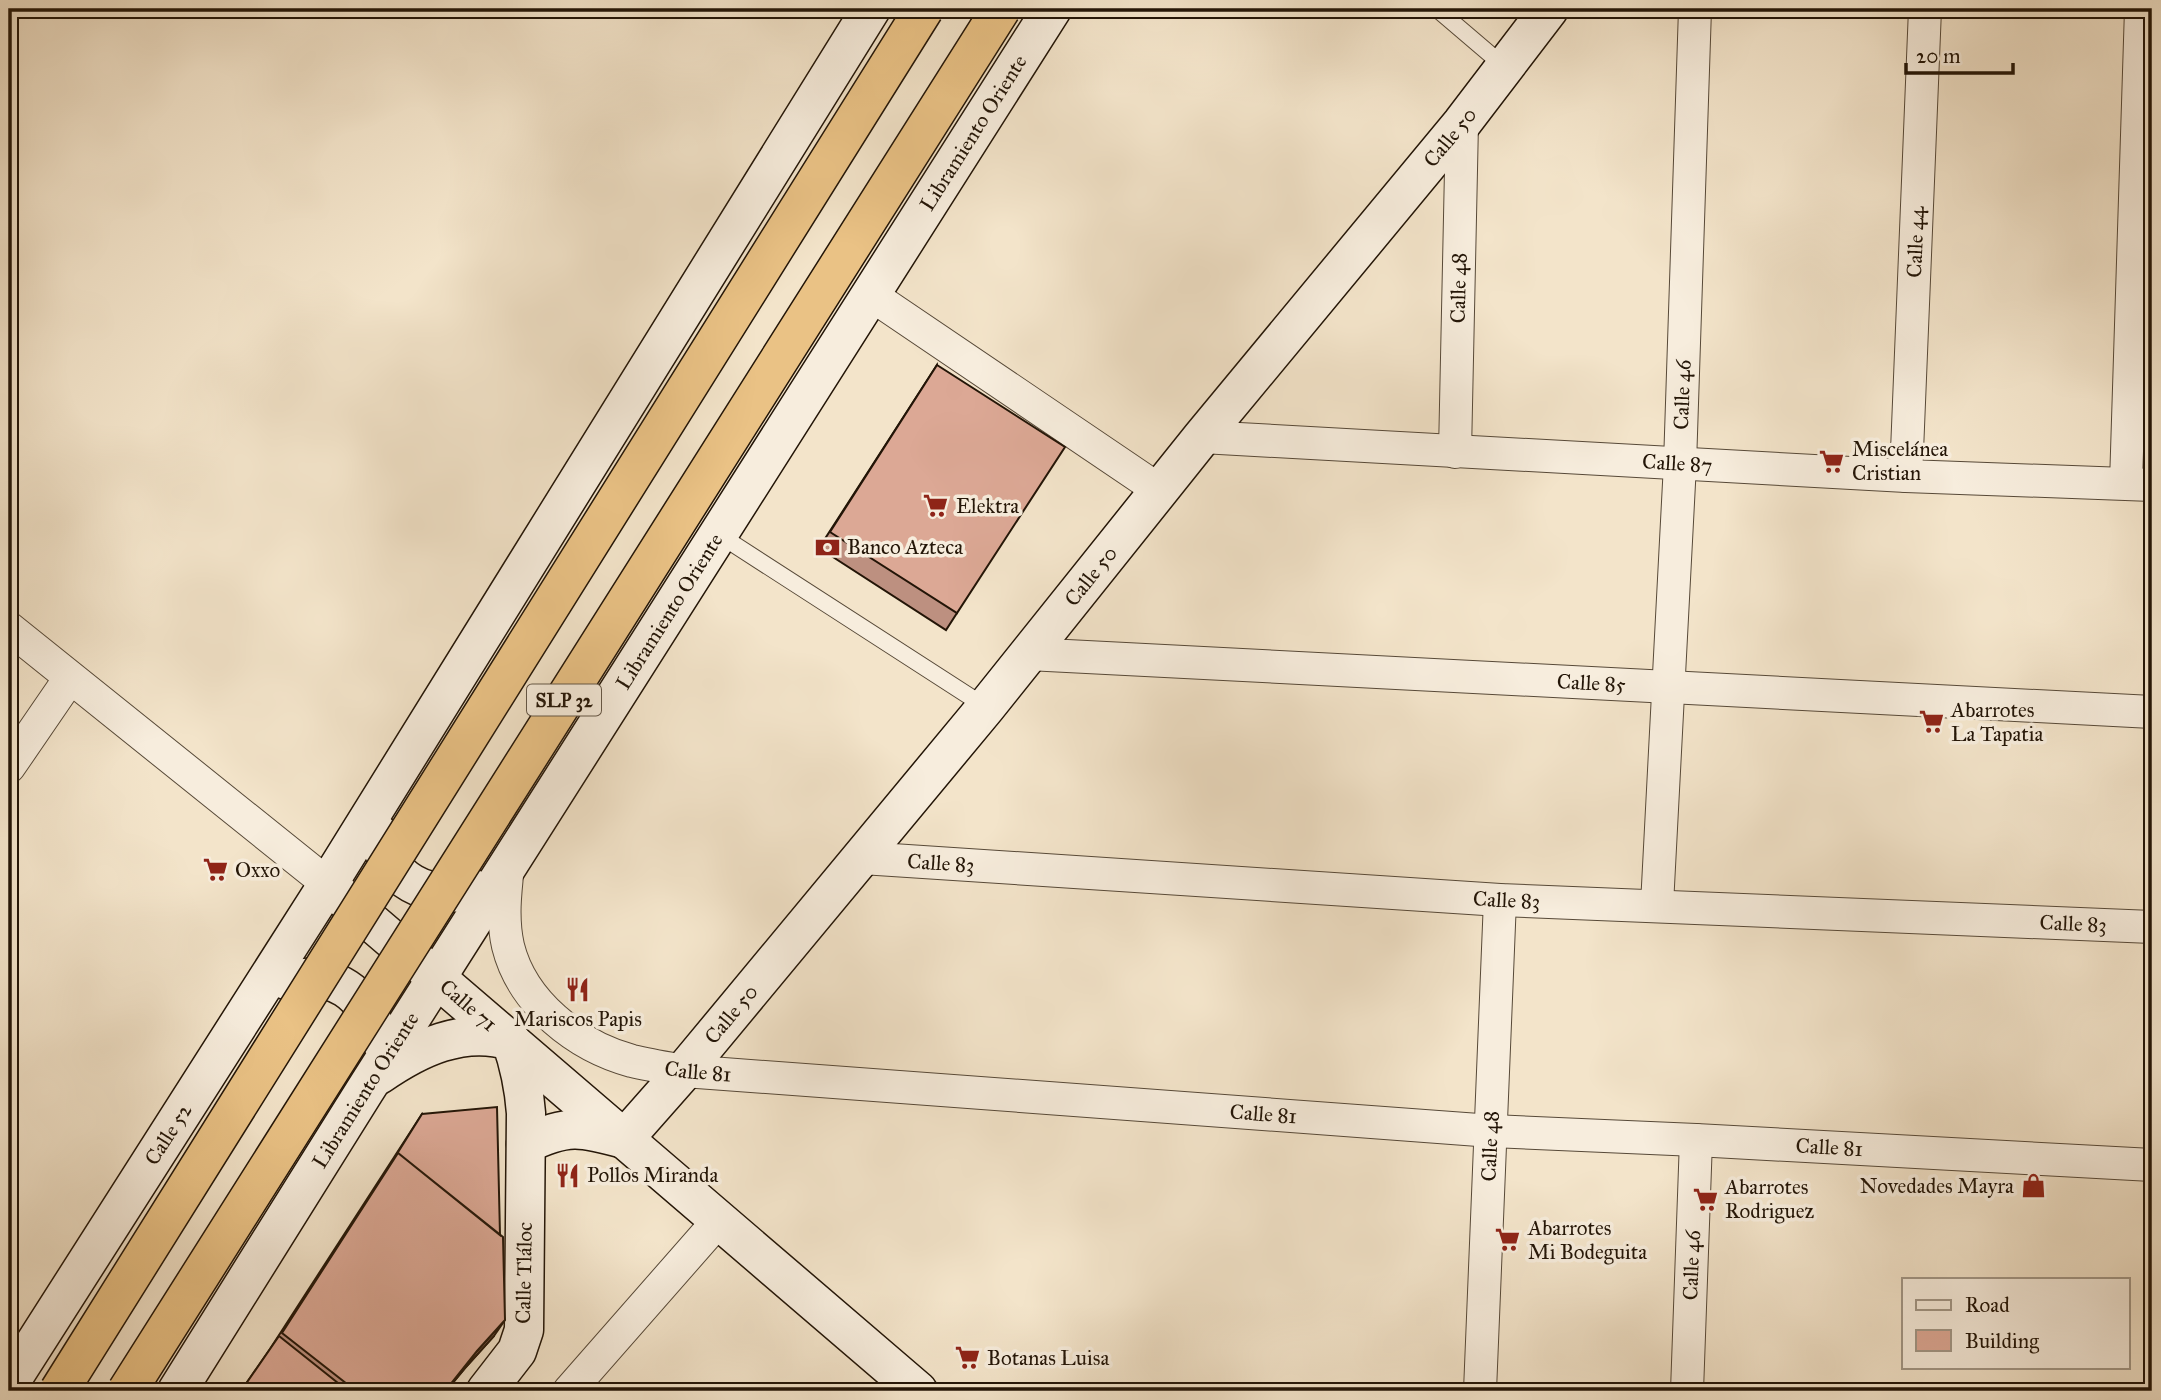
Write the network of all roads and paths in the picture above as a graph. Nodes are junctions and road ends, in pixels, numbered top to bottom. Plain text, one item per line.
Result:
1 (871, 9) edge
2 (924, 9) edge
3 (1001, 9) edge
4 (1052, 9) edge
5 (1437, 9) edge
6 (1549, 9) edge
7 (1695, 9) edge
8 (1925, 9) edge
9 (2141, 9) edge
10 (1505, 67) junction
11 (1462, 123) junction
12 (871, 295) junction
13 (1202, 437) junction
14 (1455, 452) junction
15 (1681, 464) junction
16 (1906, 476) junction
17 (2139, 484) edge
18 (1159, 490) junction
19 (718, 534) junction
20 (9, 628) edge
21 (1028, 654) junction
22 (70, 678) junction
23 (1668, 687) junction
24 (986, 707) junction
25 (2152, 712) edge
26 (9, 767) edge
27 (381, 796) junction
28 (862, 858) junction
29 (508, 866) junction
30 (328, 884) junction
31 (1500, 900) junction
32 (1657, 905) junction
33 (2152, 927) edge
34 (437, 978) junction
35 (250, 1005) junction
36 (511, 1041) junction
37 (684, 1071) junction
38 (371, 1082) junction
39 (1492, 1131) junction
40 (624, 1139) junction
41 (1696, 1140) junction
42 (526, 1144) junction
43 (2152, 1165) edge
44 (719, 1220) junction
45 (9, 1384) edge
46 (59, 1391) edge
47 (127, 1391) edge
48 (177, 1391) edge
49 (486, 1391) edge
50 (569, 1391) edge
51 (918, 1391) edge
52 (1480, 1391) edge
53 (1687, 1391) edge

1 - 27 main road
2 - 46 highway, SLP 32, bridge
3 - 47 highway, Libramiento Oriente / SLP 32, bridge
4 - 12 main road, Libramiento Oriente
5 - 10 lane
6 - 10 main road, Calle 50
7 - 15 street, Calle 46
8 - 16 street, Calle 44
9 - 17 street
10 - 11 main road, Calle 50
11 - 13 main road, Calle 50
11 - 14 street, Calle 48
12 - 18 street
12 - 19 main road, Libramiento Oriente
13 - 14 street, Calle 87
13 - 18 main road, Calle 50
14 - 15 street, Calle 87
15 - 16 street, Calle 87
15 - 23 street, Calle 46
16 - 17 street, Calle 87
18 - 21 main road, Calle 50
19 - 24 lane
19 - 29 main road, Libramiento Oriente
20 - 22 street, Calle 71
21 - 23 street, Calle 85
21 - 24 main road, Calle 50
22 - 26 street
22 - 30 street, Calle 71
23 - 25 street, Calle 85
23 - 32 street, Calle 46
24 - 28 main road, Calle 50
27 - 29 main road
27 - 30 main road
28 - 31 street, Calle 83
28 - 37 main road, Calle 50
29 - 34 main road, Libramiento Oriente
29 - 37 street, Calle 81
30 - 34 main road, Calle 71
30 - 35 main road, Calle 52
31 - 32 street, Calle 83
31 - 39 street, Calle 48
32 - 33 street, Calle 83
34 - 36 main road, Calle 71
34 - 38 main road, Libramiento Oriente
35 - 38 main road
35 - 45 main road, Calle 52
36 - 38 main road
36 - 40 main road, Calle 71
36 - 42 main road, Calle Tláloc
37 - 39 street, Calle 81
37 - 40 main road, Calle 50
38 - 48 main road, Libramiento Oriente
39 - 41 street, Calle 81
39 - 52 street, Calle 48
40 - 42 main road
40 - 44 main road, Calle 71
41 - 43 street, Calle 81
41 - 53 street, Calle 46
42 - 49 main road, Calle Tláloc
44 - 50 street
44 - 51 main road, Calle 71

